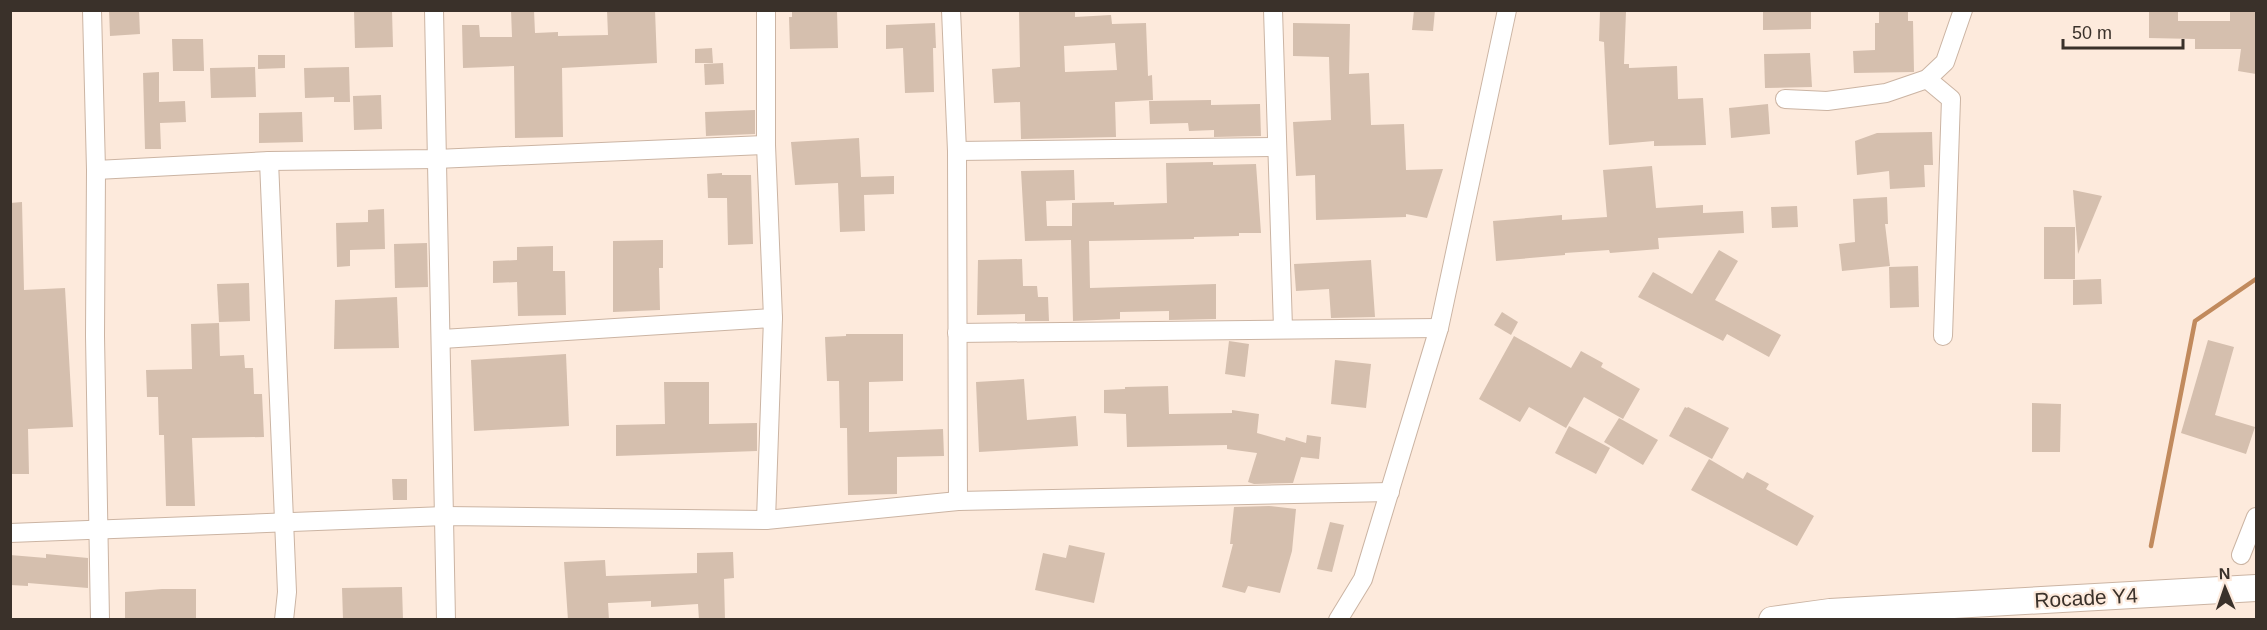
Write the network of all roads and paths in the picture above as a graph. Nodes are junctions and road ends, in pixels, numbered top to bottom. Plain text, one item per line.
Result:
1 (92, 10) edge
2 (434, 10) edge
3 (766, 10) edge
4 (951, 10) edge
5 (1273, 10) edge
6 (1507, 10) edge
7 (1963, 10) edge
8 (1927, 79) junction
9 (1785, 99) dead end
10 (766, 145) junction
11 (1276, 147) junction
12 (957, 151) junction
13 (436, 159) junction
14 (269, 161) junction
15 (96, 170) junction
16 (773, 318) junction
17 (1282, 328) junction
18 (1439, 328) junction
19 (957, 333) junction
20 (1943, 336) dead end
21 (442, 339) junction
22 (1390, 492) junction
23 (958, 501) junction
24 (445, 516) junction
25 (2256, 517) edge
26 (766, 520) junction
27 (284, 521) junction
28 (100, 531) junction
29 (10, 533) edge
30 (2241, 555) dead end
31 (2256, 588) edge
32 (100, 620) edge
33 (284, 620) edge
34 (446, 620) edge
35 (1338, 620) edge
36 (1772, 620) edge

1 - 15 street
2 - 13 street
3 - 10 street
4 - 12 street
5 - 11 street
6 - 18 street
7 - 8 street
8 - 9 street
8 - 20 street
10 - 13 street
10 - 16 street
11 - 12 street
11 - 17 street
12 - 19 street
13 - 14 street
13 - 21 street
14 - 15 street
14 - 27 street
15 - 28 street
16 - 21 street
16 - 26 street
17 - 18 street
17 - 19 street
18 - 22 street
19 - 23 street
21 - 24 street
22 - 23 street
22 - 35 street
23 - 26 street
24 - 26 street
24 - 27 street
24 - 34 street
25 - 30 street
27 - 28 street
27 - 33 street
28 - 29 street
28 - 32 street
31 - 36 highway, Rocade Y4

